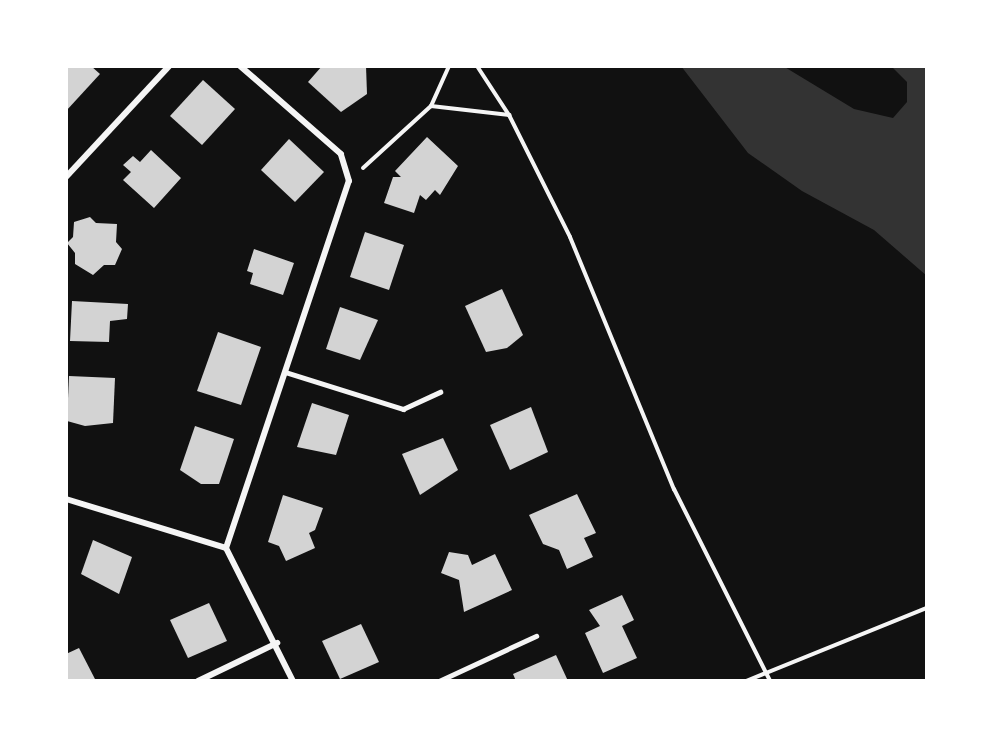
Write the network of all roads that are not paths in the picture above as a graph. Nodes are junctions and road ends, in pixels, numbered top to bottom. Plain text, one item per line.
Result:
1 (169, 66) edge
2 (240, 66) edge
3 (66, 177) edge
4 (285, 372) junction
5 (440, 392) dead end
6 (66, 499) edge
7 (226, 548) junction
8 (536, 636) dead end
9 (277, 643) junction
10 (198, 681) edge
11 (293, 681) edge
12 (439, 681) edge

1 - 3 street
2 - 4 street
4 - 5 lane
4 - 7 street
6 - 7 street
7 - 9 street
8 - 12 lane
9 - 10 street
9 - 11 street

